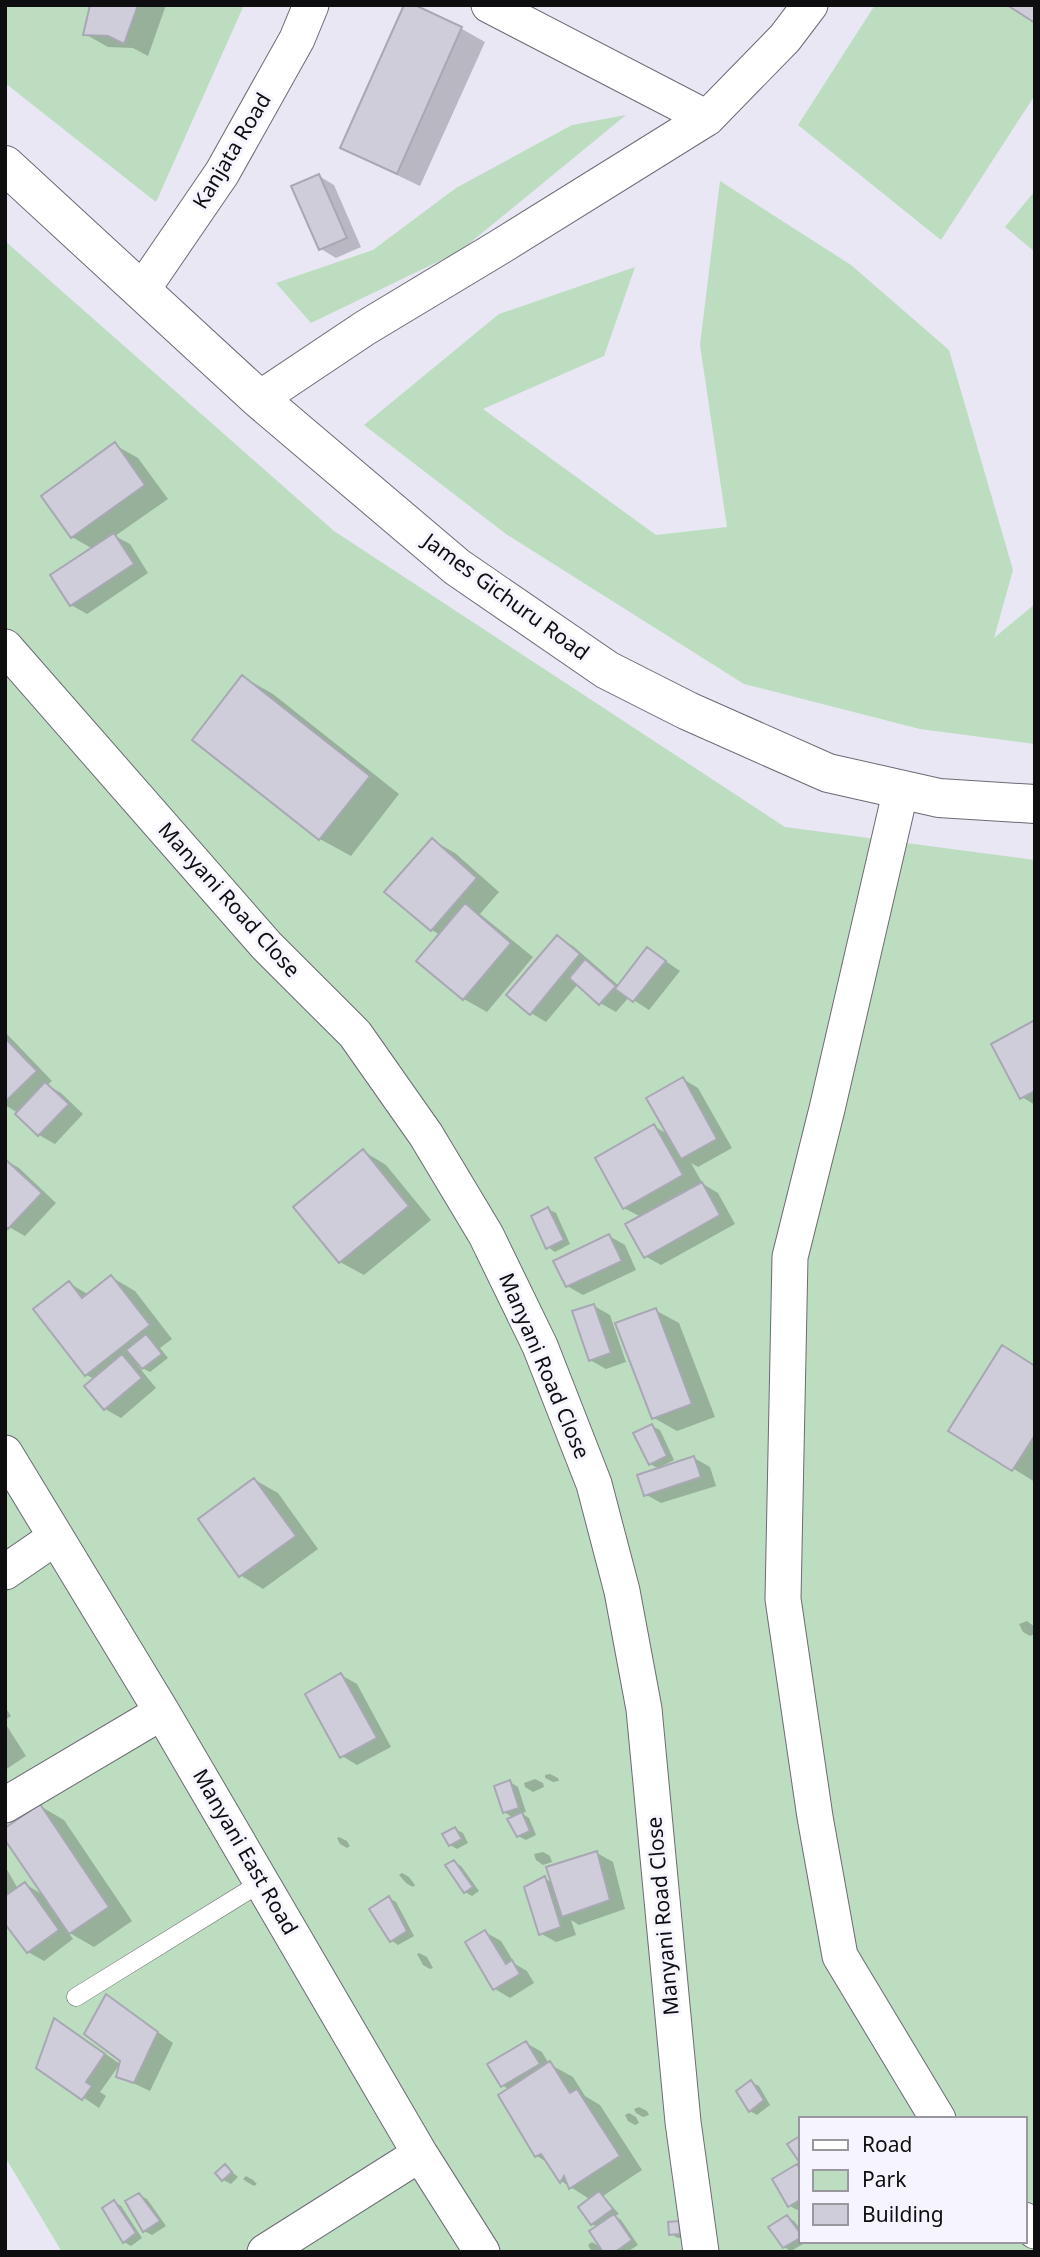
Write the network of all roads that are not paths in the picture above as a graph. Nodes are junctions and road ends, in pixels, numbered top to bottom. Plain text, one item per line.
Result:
1 (311, 5) edge
2 (489, 5) edge
3 (810, 5) edge
4 (707, 118) junction
5 (5, 166) edge
6 (142, 290) junction
7 (259, 399) junction
8 (5, 648) edge
9 (901, 789) junction
10 (1035, 804) edge
11 (5, 1453) edge
12 (56, 1537) junction
13 (5, 1572) edge
14 (162, 1712) junction
15 (5, 1805) edge
16 (262, 1882) junction
17 (76, 1997) dead end
18 (937, 2117) edge
19 (420, 2154) junction
20 (265, 2252) edge
21 (482, 2252) edge
22 (701, 2252) edge

1 - 6 street, Kanjata Road
2 - 4 street
3 - 4 street
4 - 7 street
5 - 6 main road, James Gichuru Road
6 - 7 main road, James Gichuru Road
7 - 9 main road, James Gichuru Road
8 - 22 street, Manyani Road Close
9 - 10 main road, James Gichuru Road
9 - 18 street
11 - 12 street, Manyani East Road
12 - 13 street
12 - 14 street, Manyani East Road
14 - 15 street
14 - 16 street, Manyani East Road
16 - 17 lane
16 - 19 street, Manyani East Road
19 - 20 street
19 - 21 street, Manyani East Road

